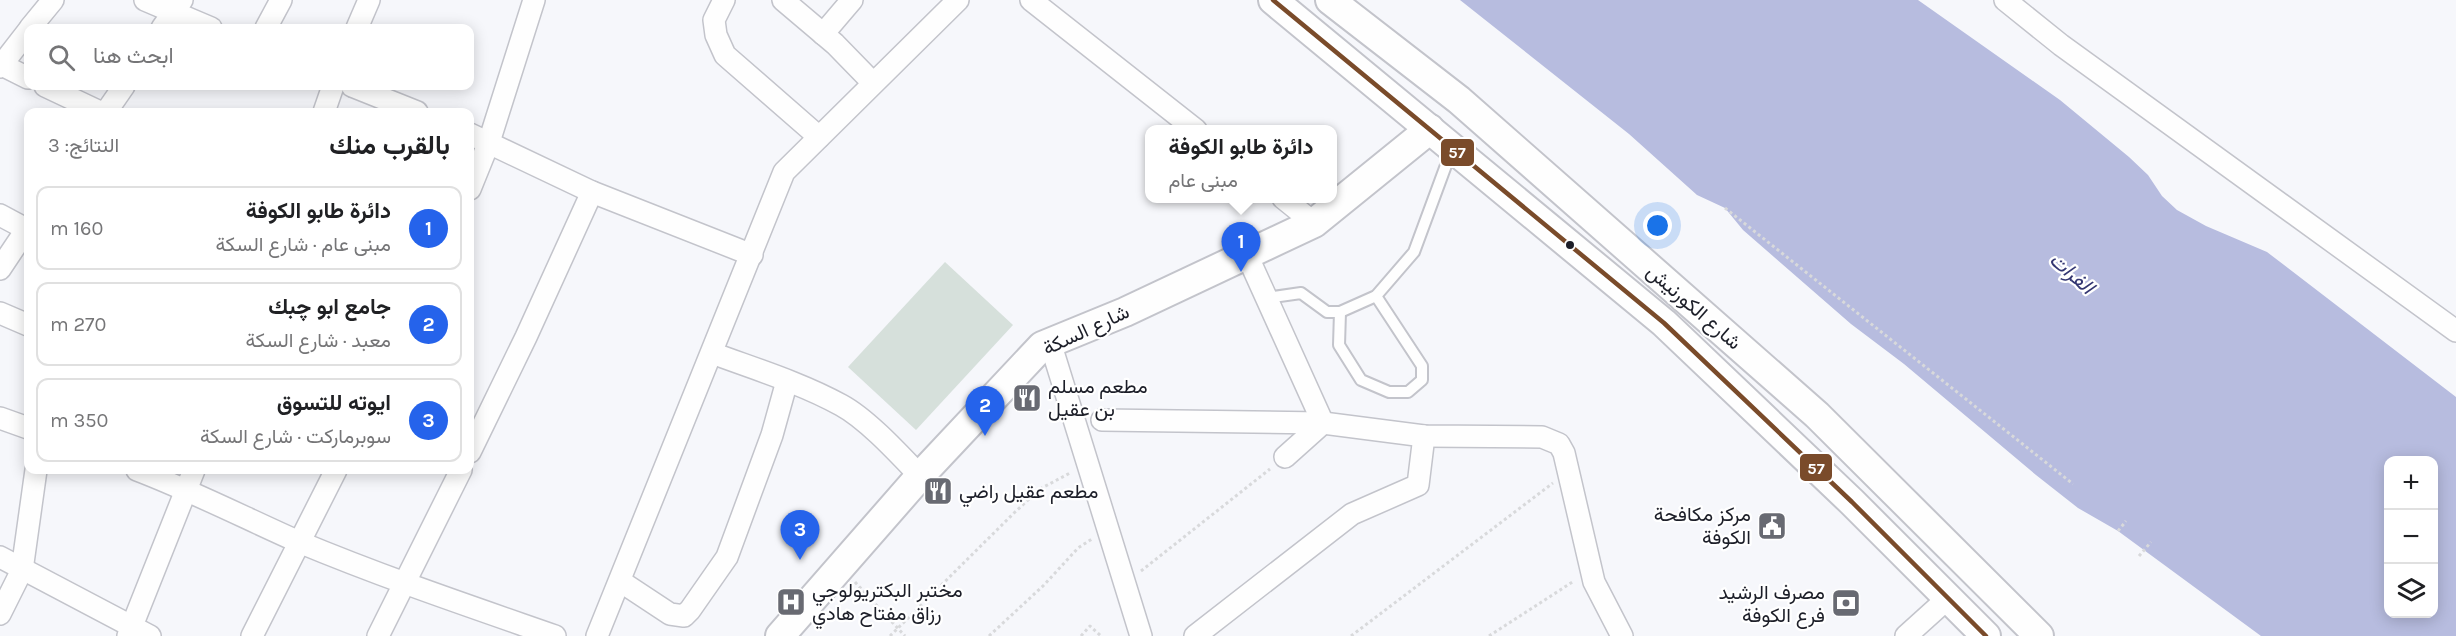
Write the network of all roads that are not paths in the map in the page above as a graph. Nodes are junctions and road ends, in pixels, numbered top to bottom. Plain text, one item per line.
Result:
1 (53, 0) edge
2 (145, 0) edge
3 (281, 0) edge
4 (369, 0) edge
5 (534, 0) edge
6 (724, 0) edge
7 (783, 0) edge
8 (852, 0) edge
9 (958, 0) edge
10 (1031, 0) edge
11 (1273, 0) edge
12 (1330, 0) edge
13 (2005, 0) edge
14 (173, 14) edge
15 (34, 24) edge
16 (200, 24) edge
17 (268, 24) edge
18 (359, 24) edge
19 (823, 34) junction
20 (24, 36) edge
21 (1, 65) edge
22 (24, 76) edge
23 (873, 83) junction
24 (53, 90) edge
25 (121, 90) edge
26 (332, 90) edge
27 (362, 90) edge
28 (92, 108) edge
29 (109, 108) edge
30 (325, 108) edge
31 (407, 108) edge
32 (1191, 125) edge
33 (1430, 129) junction
34 (819, 137) junction
35 (479, 138) edge
36 (1453, 147) junction
37 (474, 166) edge
38 (1559, 188) junction
39 (592, 192) junction
40 (1289, 203) edge
41 (1531, 214) junction
42 (1589, 214) junction
43 (0, 215) edge
44 (1314, 223) junction
45 (24, 227) edge
46 (24, 235) edge
47 (1565, 243) junction
48 (752, 255) junction
49 (1246, 255) junction
50 (0, 269) edge
51 (1376, 296) junction
52 (1266, 298) junction
53 (1340, 312) junction
54 (0, 313) edge
55 (24, 323) edge
56 (2456, 331) edge
57 (1050, 342) junction
58 (712, 353) junction
59 (787, 381) junction
60 (0, 418) edge
61 (1102, 420) dead end
62 (1323, 423) junction
63 (24, 427) edge
64 (1424, 436) junction
65 (474, 444) edge
66 (1285, 457) road end
67 (35, 474) edge
68 (161, 474) edge
69 (334, 474) edge
70 (459, 474) edge
71 (920, 476) junction
72 (190, 479) edge
73 (298, 541) junction
74 (0, 557) edge
75 (22, 570) junction
76 (620, 581) junction
77 (404, 584) junction
78 (1947, 599) junction
79 (0, 614) edge
80 (137, 632) edge
81 (252, 636) edge
82 (378, 636) edge
83 (555, 636) edge
84 (597, 636) edge
85 (780, 636) edge
86 (1141, 636) edge
87 (1195, 636) edge
88 (1622, 636) edge
89 (1906, 636) edge
90 (1986, 636) edge
91 (2039, 636) edge

1 - 15 street
2 - 14 street
3 - 17 street
4 - 18 street
5 - 35 street
6 - 34 street
7 - 19 street
8 - 19 street
9 - 23 street
10 - 32 street
11 - 33 street, شارع الكورنيش
12 - 38 street, شارع الكورنيش
13 - 56 street
14 - 16 street
19 - 23 street
20 - 21 street
21 - 22 street
23 - 34 street
24 - 28 street
25 - 29 street
26 - 30 street
27 - 31 street
33 - 36 street, شارع الكورنيش
33 - 44 street, شارع السكة
34 - 48 street
35 - 37 street
35 - 39 street
36 - 41 street, شارع الكورنيش
36 - 51 lane
38 - 41 street
38 - 42 street, شارع الكورنيش
39 - 48 street
39 - 65 street
40 - 44 street
41 - 47 street, شارع الكورنيش
42 - 47 street
42 - 91 street, شارع الكورنيش
43 - 45 street
44 - 49 street, شارع السكة
46 - 50 street
47 - 78 street, شارع الكورنيش
48 - 58 street
49 - 52 street
49 - 57 street, شارع السكة
51 - 53 lane
51 - 53 lane
52 - 53 lane
52 - 62 street
54 - 55 street
57 - 71 street, شارع السكة
57 - 86 street
58 - 59 street
58 - 76 street
59 - 71 street
59 - 76 street
60 - 63 street
61 - 62 street
62 - 64 street
62 - 66 street
64 - 87 street
64 - 88 street
67 - 75 street
68 - 72 street
69 - 73 street
70 - 77 street
71 - 85 street, شارع السكة
72 - 73 street
72 - 80 street
73 - 77 street
73 - 81 street
74 - 75 street
75 - 79 street
75 - 80 street
76 - 84 street
77 - 82 street
77 - 83 street
78 - 89 street
78 - 90 street, شارع الكورنيش

